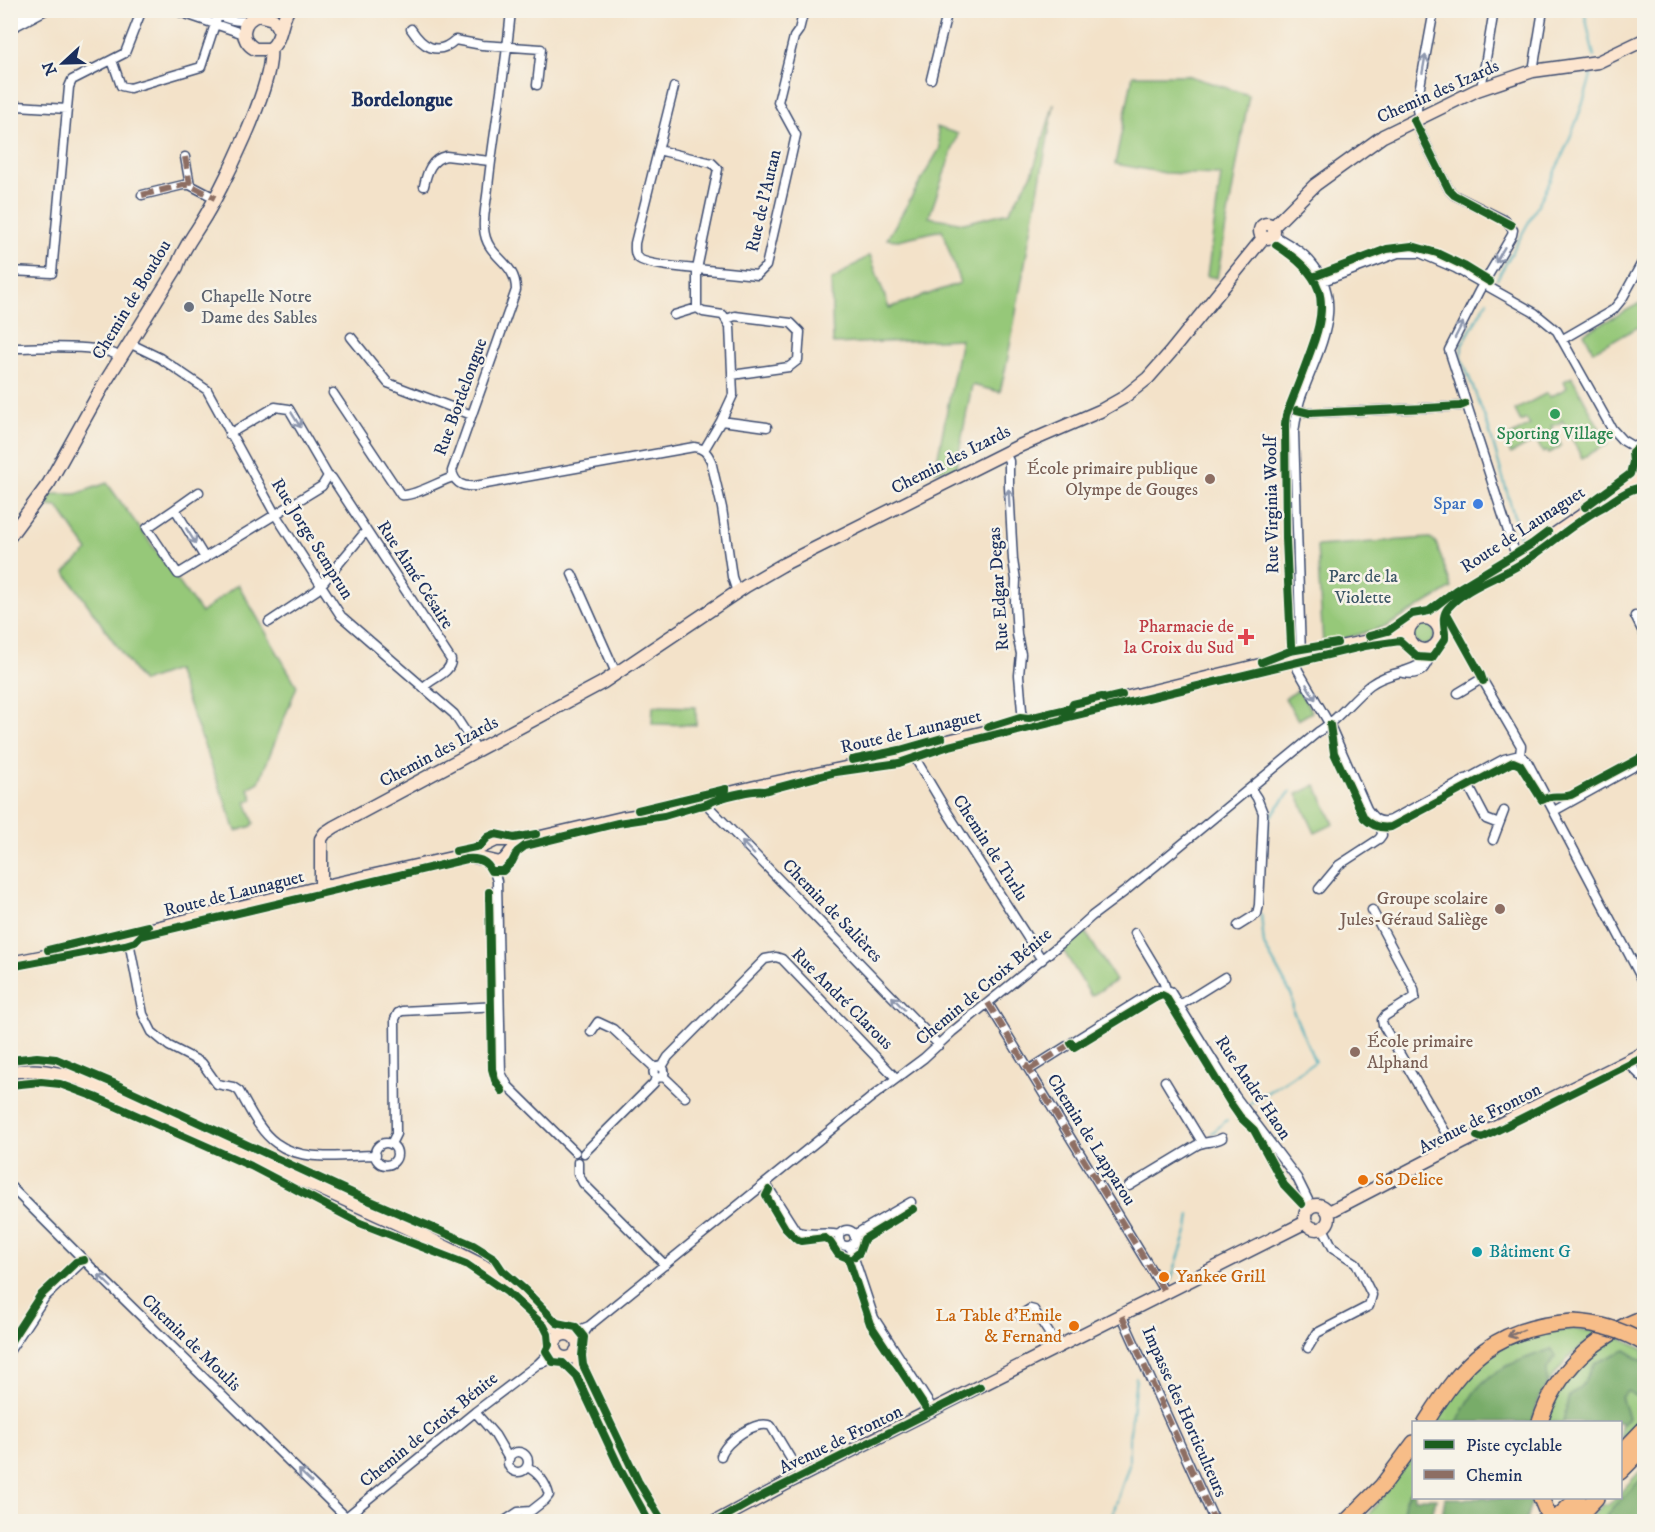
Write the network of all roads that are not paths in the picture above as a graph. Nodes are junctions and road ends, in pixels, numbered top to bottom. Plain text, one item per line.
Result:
1 (29, 10) edge
2 (46, 10) edge
3 (204, 10) edge
4 (288, 10) edge
5 (511, 10) edge
6 (804, 10) edge
7 (948, 10) edge
8 (1434, 10) edge
9 (1494, 10) edge
10 (1543, 10) edge
11 (140, 11) edge
12 (179, 11) edge
13 (273, 13) edge
14 (216, 19) junction
15 (10, 20) edge
16 (249, 20) junction
17 (10, 29) edge
18 (411, 29) dead end
19 (280, 32) junction
20 (244, 34) junction
21 (1644, 40) edge
22 (508, 47) junction
23 (270, 48) junction
24 (255, 49) junction
25 (112, 60) junction
26 (1533, 71) junction
27 (267, 74) junction
28 (931, 79) dead end
29 (537, 85) dead end
30 (674, 87) dead end
31 (1481, 89) junction
32 (17, 106) dead end
33 (67, 109) junction
34 (1416, 119) junction
35 (658, 150) junction
36 (185, 157) dead end
37 (490, 161) junction
38 (190, 185) junction
39 (423, 186) dead end
40 (142, 195) dead end
41 (215, 198) junction
42 (1270, 233) junction
43 (1644, 259) edge
44 (697, 269) junction
45 (10, 271) edge
46 (1323, 281) junction
47 (1483, 285) junction
48 (698, 308) junction
49 (674, 315) dead end
50 (727, 319) junction
51 (351, 337) dead end
52 (1563, 339) junction
53 (129, 343) junction
54 (10, 348) edge
55 (120, 357) junction
56 (732, 375) junction
57 (333, 393) dead end
58 (1465, 404) junction
59 (1297, 410) junction
60 (472, 415) junction
61 (721, 421) junction
62 (767, 427) dead end
63 (229, 434) junction
64 (1629, 443) junction
65 (705, 450) junction
66 (1005, 453) junction
67 (1642, 467) edge
68 (328, 476) junction
69 (453, 477) junction
70 (200, 492) dead end
71 (175, 509) junction
72 (275, 514) junction
73 (366, 531) junction
74 (10, 536) edge
75 (205, 558) junction
76 (1517, 559) junction
77 (572, 574) dead end
78 (321, 585) junction
79 (737, 592) junction
80 (1635, 616) dead end
81 (1433, 620) junction
82 (269, 622) dead end
83 (1408, 633) junction
84 (1644, 634) edge
85 (1435, 645) junction
86 (1417, 648) junction
87 (1298, 656) junction
88 (1396, 672) junction
89 (616, 673) junction
90 (423, 687) junction
91 (1458, 693) dead end
92 (1023, 723) junction
93 (1330, 725) junction
94 (478, 751) junction
95 (912, 753) junction
96 (1520, 755) junction
97 (1644, 761) edge
98 (1466, 779) junction
99 (1251, 789) junction
100 (705, 799) junction
101 (1504, 811) dead end
102 (1554, 811) junction
103 (1380, 821) junction
104 (1499, 824) junction
105 (502, 840) junction
106 (528, 840) junction
107 (1493, 840) dead end
108 (489, 844) junction
109 (465, 855) junction
110 (498, 859) junction
111 (321, 887) junction
112 (1319, 890) dead end
113 (1372, 910) dead end
114 (1238, 926) dead end
115 (1135, 933) dead end
116 (128, 936) junction
117 (1042, 960) junction
118 (10, 963) edge
119 (1225, 977) dead end
120 (1644, 983) edge
121 (1166, 989) junction
122 (988, 1004) junction
123 (1180, 1005) junction
124 (499, 1006) junction
125 (591, 1032) dead end
126 (939, 1045) junction
127 (1644, 1053) edge
128 (1627, 1062) junction
129 (1029, 1070) junction
130 (10, 1072) edge
131 (659, 1072) junction
132 (897, 1078) junction
133 (1644, 1079) edge
134 (1165, 1080) dead end
135 (685, 1097) dead end
136 (1222, 1138) dead end
137 (1202, 1142) junction
138 (391, 1144) junction
139 (1454, 1147) junction
140 (580, 1153) junction
141 (376, 1155) junction
142 (766, 1184) junction
143 (10, 1186) edge
144 (1129, 1186) dead end
145 (911, 1202) dead end
146 (1311, 1206) junction
147 (1329, 1212) junction
148 (1306, 1222) junction
149 (1323, 1228) junction
150 (839, 1235) junction
151 (854, 1235) junction
152 (850, 1246) junction
153 (84, 1260) junction
154 (665, 1265) junction
155 (1166, 1294) junction
156 (1019, 1316) dead end
157 (1122, 1316) junction
158 (1644, 1318) edge
159 (546, 1319) junction
160 (572, 1341) junction
161 (1644, 1342) edge
162 (1058, 1347) junction
163 (1308, 1348) dead end
164 (10, 1350) edge
165 (558, 1352) junction
166 (581, 1374) junction
167 (934, 1411) junction
168 (475, 1412) junction
169 (1427, 1421) edge
170 (1540, 1421) edge
171 (1644, 1429) edge
172 (1412, 1444) edge
173 (1644, 1448) edge
174 (1622, 1452) edge
175 (721, 1456) dead end
176 (509, 1459) junction
177 (527, 1467) junction
178 (1622, 1470) edge
179 (801, 1476) junction
180 (1542, 1499) edge
181 (1576, 1499) edge
182 (1595, 1499) edge
183 (1596, 1499) edge
184 (346, 1520) edge
185 (654, 1520) edge
186 (503, 1521) edge
187 (715, 1521) edge
188 (1215, 1521) edge
189 (1346, 1521) edge
190 (1552, 1521) edge
191 (1573, 1521) edge
192 (1579, 1521) edge

1 - 15 street
2 - 17 street
3 - 14 street
4 - 19 street
5 - 22 street, Rue Bordelongue
6 - 44 street, Rue de l'Autan
7 - 28 street
34 -> 8 street
9 - 31 street
10 - 26 street
11 - 25 street
12 - 14 street
13 - 16 street
13 - 19 street
14 - 16 street
14 - 20 street
14 - 25 street
16 - 20 street
18 - 22 street
19 - 23 street
20 - 24 street
21 - 26 street, Chemin des Izards
22 - 29 street
22 - 37 street, Rue Bordelongue
23 - 24 street
23 - 27 street, Chemin de Boudou
24 - 27 street
25 - 33 street
26 - 31 street, Chemin des Izards
27 - 41 street, Chemin de Boudou
30 - 35 street
31 - 34 street, Chemin des Izards
32 - 33 street
33 - 45 street
34 - 42 street, Chemin des Izards
34 -> 47 street
35 - 44 street
35 - 44 street
36 - 38 street
37 - 39 street
37 - 60 street, Rue Bordelongue
38 - 40 street
38 - 41 street
41 - 53 street, Chemin de Boudou
42 - 46 street, Rue Virginia Woolf
42 - 66 street, Chemin des Izards
43 - 52 street
44 - 48 street
46 - 47 street
46 - 59 street, Rue Virginia Woolf
47 - 52 street
58 -> 47 street
48 - 49 street
48 - 50 street
50 - 56 street
50 - 56 street
51 - 60 street
52 - 64 street
53 - 55 street, Chemin de Boudou
53 - 63 street, Rue Jorge Semprun
54 - 55 street
55 - 74 street, Chemin de Boudou
56 - 61 street
57 - 69 street
58 - 59 street
58 - 76 street
59 - 87 street, Rue Virginia Woolf
60 - 69 street, Rue Bordelongue
61 - 62 street
61 - 65 street
63 -> 68 street, Rue Aimé Césaire
63 - 72 street, Rue Jorge Semprun
64 - 67 street
64 - 67 street
65 - 69 street, Rue Bordelongue
65 - 79 street
66 - 79 street, Chemin des Izards
92 -> 66 street, Rue Edgar Degas
67 - 76 street, Route de Launaguet
68 - 72 street
68 - 73 street, Rue Aimé Césaire
70 - 71 street
71 -> 75 street
71 - 75 street
72 - 75 street
72 - 78 street, Rue Jorge Semprun
73 - 78 street
73 - 90 street, Rue Aimé Césaire
76 - 81 street, Route de Launaguet
77 - 89 street
78 - 82 street
78 - 90 street, Rue Jorge Semprun
79 - 89 street, Chemin des Izards
80 - 84 street
81 - 83 street
81 - 85 street
83 - 86 street
83 - 87 street, Route de Launaguet
85 - 86 street
85 - 88 street, Chemin de Croix Bénite
86 - 88 street, Chemin de Croix Bénite
87 - 92 street, Route de Launaguet
87 -> 93 street
88 - 93 street, Chemin de Croix Bénite
89 - 94 street, Chemin des Izards
90 - 94 street, Rue Jorge Semprun
91 - 96 street
92 - 95 street, Route de Launaguet
93 - 99 street, Chemin de Croix Bénite
93 - 103 street
94 - 111 street, Chemin des Izards
95 - 100 street, Route de Launaguet
95 - 117 street, Chemin de Turlu
96 - 98 street
96 - 102 street
97 - 102 street
98 - 103 street
98 - 104 street
99 - 114 street
99 - 117 street, Chemin de Croix Bénite
100 - 106 street, Route de Launaguet
126 -> 100 street, Chemin de Salières
101 - 104 street
102 - 120 street
103 - 112 street
104 - 107 street
105 - 106 street, Route de Launaguet
105 - 108 street, Route de Launaguet
105 - 110 street
106 - 110 street, Route de Launaguet
108 - 109 street, Route de Launaguet
108 - 110 street
109 - 110 street, Route de Launaguet
109 - 111 street, Route de Launaguet
110 - 124 street
111 - 116 street, Route de Launaguet
113 - 139 street
115 - 121 street, Rue André Haon
116 - 118 street, Route de Launaguet
116 - 141 street
117 - 122 street, Chemin de Croix Bénite
119 - 123 street
121 - 123 street, Rue André Haon
121 - 129 street
122 - 126 street, Chemin de Croix Bénite
122 - 129 street, Chemin de Lapparou
123 - 146 street, Rue André Haon
124 - 138 street
124 - 140 street
125 - 131 street
126 - 132 street, Chemin de Croix Bénite
127 - 128 street, Avenue de Fronton
128 - 133 street
128 - 139 street, Avenue de Fronton
129 - 155 street, Chemin de Lapparou
130 - 159 street
131 - 132 street, Rue André Clarous
131 - 135 street
131 - 140 street, Rue André Clarous
132 - 142 street, Chemin de Croix Bénite
134 - 137 street
136 - 137 street
137 - 144 street
138 - 141 street
138 - 141 street
139 - 147 street, Avenue de Fronton
140 - 154 street
142 - 150 street
142 - 154 street, Chemin de Croix Bénite
143 - 153 street, Chemin de Moulis
145 - 151 street
146 - 147 street
146 - 148 street
147 - 149 street
148 - 149 street
148 - 155 street, Avenue de Fronton
149 - 163 street
150 - 151 street
150 - 152 street
151 - 152 street
152 - 167 street
153 - 164 street
184 -> 153 street, Chemin de Moulis
154 - 160 street, Chemin de Croix Bénite
155 - 157 street, Avenue de Fronton
156 - 162 street
157 - 162 street, Avenue de Fronton
157 - 188 street, Impasse des Horticulteurs
158 - 170 highway
159 - 160 street
159 - 165 street
160 - 165 street
160 - 165 street
160 - 166 street
161 -> 169 highway, bridge
162 - 167 street, Avenue de Fronton
165 - 166 street
165 - 168 street, Chemin de Croix Bénite
166 - 185 street
167 - 179 street, Avenue de Fronton
168 - 176 street
168 - 184 street, Chemin de Croix Bénite
171 - 174 highway
172 - 189 highway
173 - 178 highway
175 - 179 street
176 - 177 street
176 - 177 street
177 - 186 street
179 - 187 street, Avenue de Fronton
180 - 190 highway
181 - 190 highway
182 - 191 highway
183 - 192 highway

